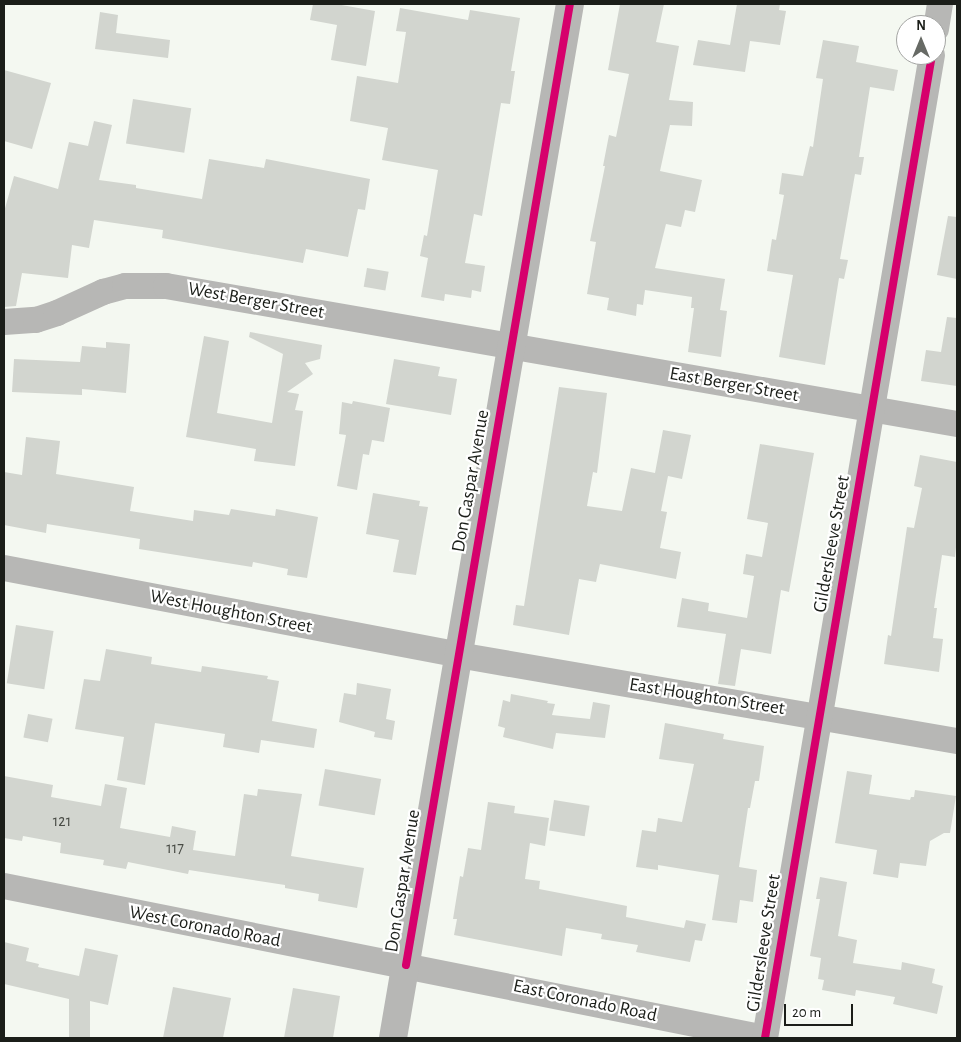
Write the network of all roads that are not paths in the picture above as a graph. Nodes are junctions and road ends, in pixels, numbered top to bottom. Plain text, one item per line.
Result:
1 (570, 4) edge
2 (930, 65) edge
3 (4, 322) edge
4 (512, 346) junction
5 (873, 410) junction
6 (957, 424) edge
7 (4, 568) edge
8 (458, 655) junction
9 (819, 716) junction
10 (957, 740) edge
11 (4, 886) edge
12 (406, 965) junction
13 (393, 1038) edge
14 (765, 1038) edge

1 - 4 street, Don Gaspar Avenue
2 - 5 street, Gildersleeve Street
3 - 4 street, West Berger Street
4 - 5 street, East Berger Street
4 - 8 street, Don Gaspar Avenue
5 - 6 street, East Berger Street
5 - 9 street, Gildersleeve Street
7 - 8 street, West Houghton Street
8 - 9 street, East Houghton Street
8 - 12 street, Don Gaspar Avenue
9 - 10 street, East Houghton Street
9 - 14 street, Gildersleeve Street
11 - 12 street, West Coronado Road
12 - 13 street, Don Gaspar Avenue
12 - 14 street, East Coronado Road

